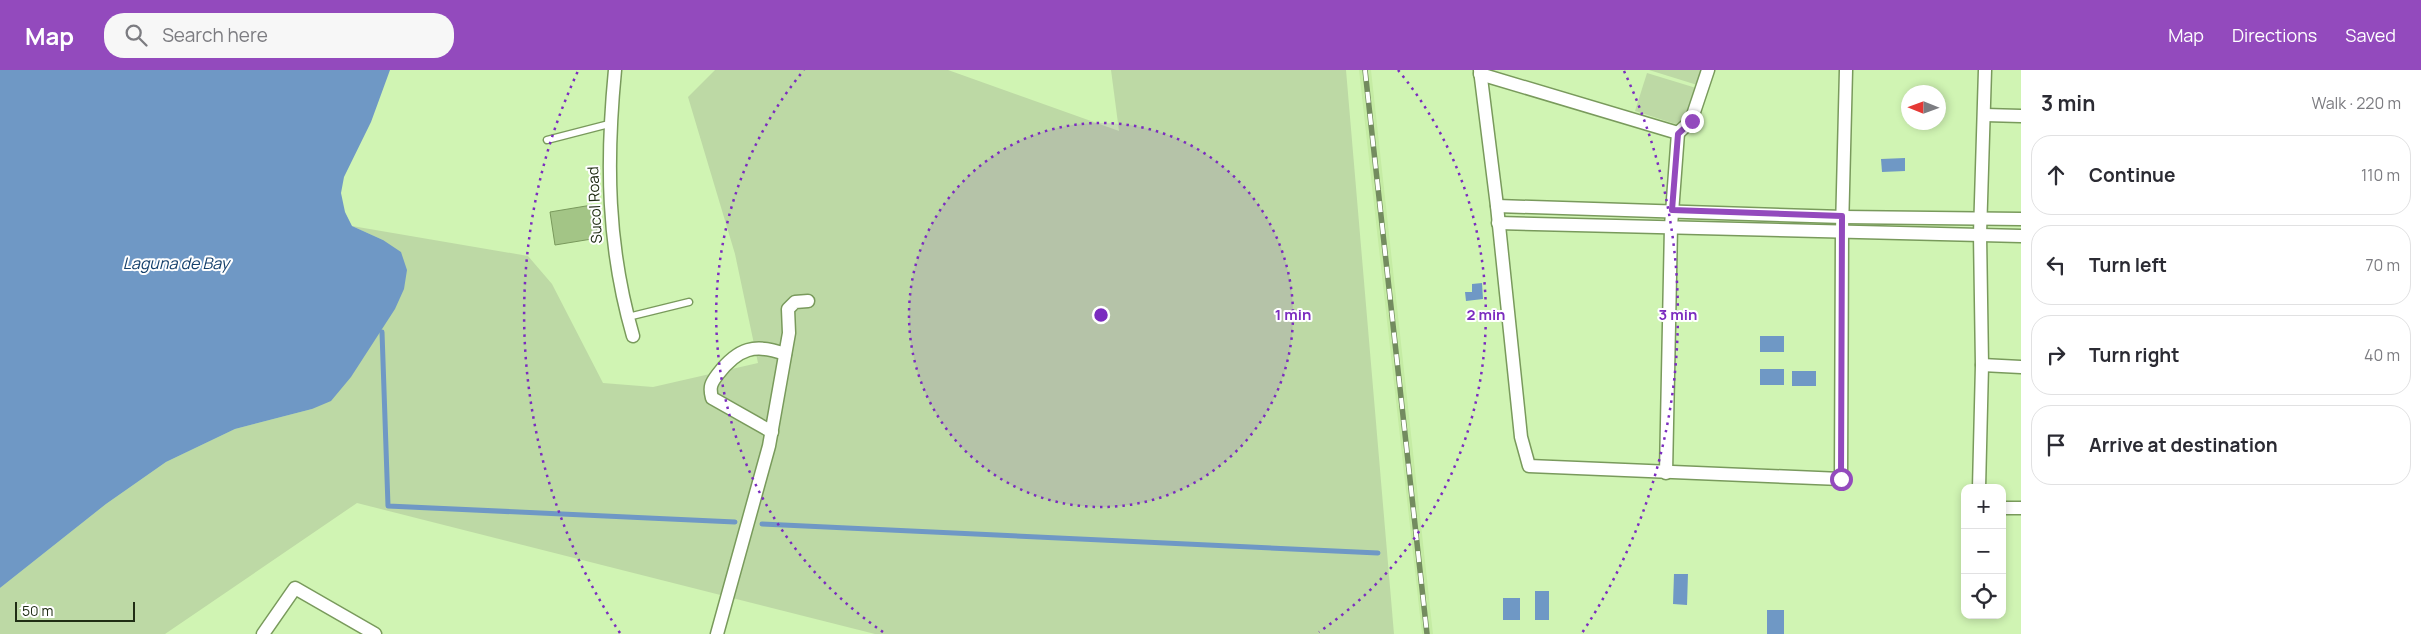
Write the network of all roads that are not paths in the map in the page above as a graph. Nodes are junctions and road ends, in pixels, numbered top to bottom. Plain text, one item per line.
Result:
1 (615, 70) edge
2 (1708, 70) edge
3 (1846, 70) edge
4 (1985, 70) edge
5 (1480, 72) edge
6 (1985, 115) junction
7 (2021, 116) edge
8 (609, 124) junction
9 (1678, 134) junction
10 (547, 140) dead end
11 (1497, 206) junction
12 (1672, 210) junction
13 (1842, 216) junction
14 (1980, 219) junction
15 (2021, 219) edge
16 (1498, 223) junction
17 (1671, 226) junction
18 (1842, 230) junction
19 (1980, 234) junction
20 (2021, 236) edge
21 (808, 301) dead end
22 (689, 302) dead end
23 (628, 317) junction
24 (633, 336) dead end
25 (786, 354) junction
26 (1982, 365) junction
27 (2021, 367) edge
28 (772, 432) junction
29 (1666, 473) junction
30 (1979, 484) edge
31 (2006, 508) edge
32 (2021, 508) edge
33 (263, 634) edge
34 (375, 634) edge
35 (717, 634) edge

1 - 8 street, Sucol Road
2 - 9 street
3 - 13 street
4 - 6 street
5 - 9 street
5 - 11 street
6 - 7 street
6 - 14 street
8 - 10 lane
8 - 23 street, Sucol Road
9 - 12 street
11 - 12 street
11 - 16 street
12 - 13 street
12 - 17 street
13 - 14 street
13 - 18 street
14 - 15 street
14 - 19 street
16 - 17 street
16 - 29 street
17 - 18 street
17 - 29 street
18 - 19 street
18 - 29 street
19 - 20 street
19 - 26 street
21 - 25 street
22 - 23 lane
23 - 24 street, Sucol Road
25 - 28 street
25 - 28 street
26 - 27 street
26 - 30 street
28 - 35 street
31 - 32 street
33 - 34 street

